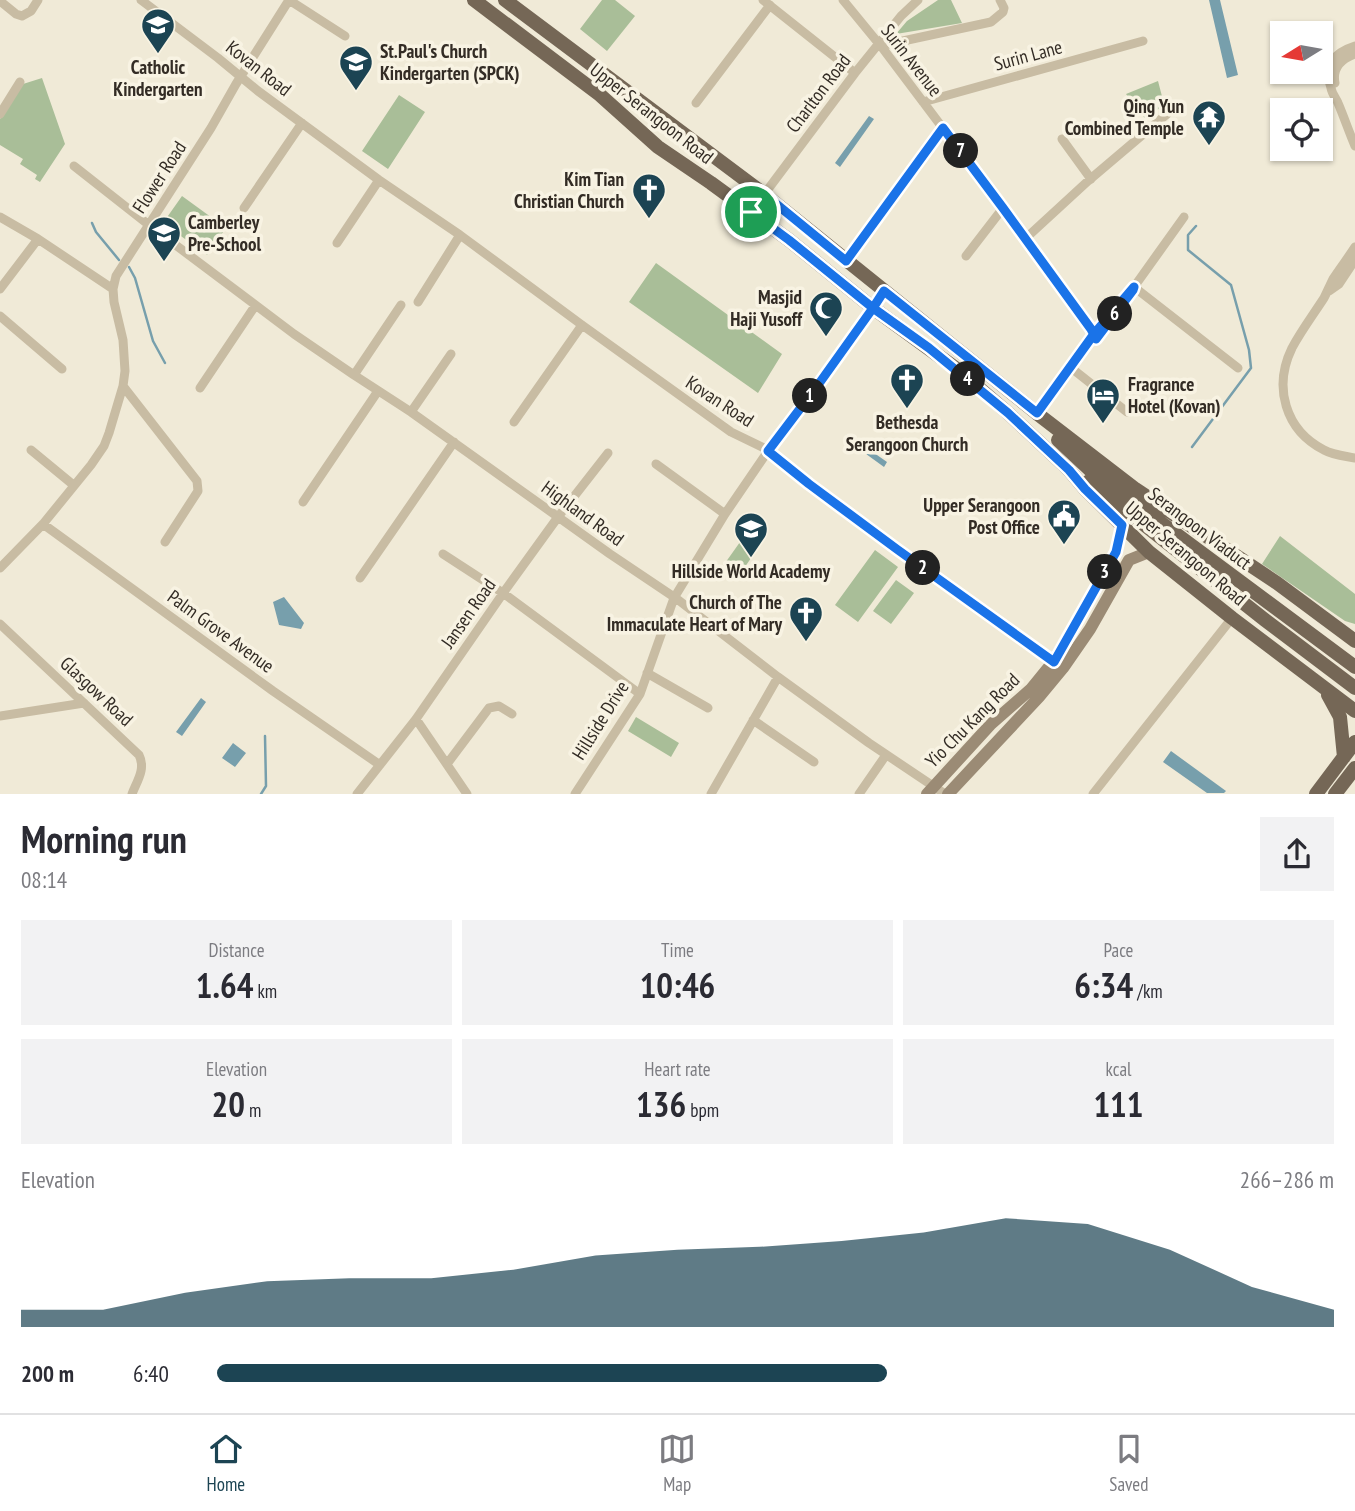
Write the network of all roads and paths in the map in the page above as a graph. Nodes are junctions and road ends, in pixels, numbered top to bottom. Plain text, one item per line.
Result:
1 (38, 0) edge
2 (141, 0) edge
3 (289, 0) edge
4 (474, 0) edge
5 (505, 0) edge
6 (843, 0) edge
7 (918, 0) edge
8 (1000, 0) edge
9 (0, 1) edge
10 (766, 3) edge
11 (345, 36) dead end
12 (1143, 41) dead end
13 (878, 44) junction
14 (1355, 46) edge
15 (1355, 54) edge
16 (855, 73) junction
17 (241, 77) junction
18 (20, 82) dead end
19 (1337, 100) junction
20 (923, 102) junction
21 (696, 103) dead end
22 (0, 114) edge
23 (1167, 114) dead end
24 (302, 124) junction
25 (943, 128) junction
26 (1062, 139) dead end
27 (1355, 146) edge
28 (74, 166) dead end
29 (1091, 179) junction
30 (379, 180) junction
31 (764, 194) junction
32 (244, 208) dead end
33 (1003, 208) junction
34 (751, 212) junction
35 (0, 217) edge
36 (1184, 217) dead end
37 (149, 225) junction
38 (460, 235) junction
39 (1026, 238) junction
40 (38, 239) junction
41 (337, 243) dead end
42 (1355, 247) edge
43 (966, 256) dead end
44 (1355, 260) edge
45 (846, 261) junction
46 (1134, 287) junction
47 (0, 289) edge
48 (113, 289) junction
49 (884, 291) junction
50 (1327, 292) junction
51 (418, 302) dead end
52 (401, 305) dead end
53 (255, 306) junction
54 (873, 308) junction
55 (0, 316) edge
56 (582, 325) junction
57 (1095, 337) junction
58 (451, 354) dead end
59 (1072, 368) junction
60 (1238, 368) dead end
61 (62, 369) dead end
62 (354, 376) junction
63 (999, 383) junction
64 (123, 386) junction
65 (200, 388) dead end
66 (378, 391) junction
67 (411, 412) junction
68 (1127, 412) dead end
69 (1038, 414) junction
70 (514, 422) dead end
71 (454, 442) junction
72 (31, 450) dead end
73 (768, 451) junction
74 (608, 453) dead end
75 (1355, 458) edge
76 (656, 464) dead end
77 (1069, 470) junction
78 (71, 483) dead end
79 (303, 502) dead end
80 (725, 514) junction
81 (558, 517) junction
82 (43, 524) junction
83 (1122, 525) junction
84 (165, 542) dead end
85 (1116, 552) junction
86 (1149, 552) junction
87 (443, 554) dead end
88 (1129, 561) junction
89 (0, 568) edge
90 (360, 578) dead end
91 (503, 593) junction
92 (674, 598) junction
93 (1232, 618) junction
94 (0, 624) edge
95 (1351, 636) edge
96 (1058, 665) junction
97 (1355, 667) edge
98 (647, 673) junction
99 (778, 677) junction
100 (1324, 688) junction
101 (1355, 688) edge
102 (640, 694) junction
103 (84, 703) junction
104 (708, 708) dead end
105 (1355, 711) edge
106 (512, 714) dead end
107 (0, 716) edge
108 (416, 719) junction
109 (754, 720) junction
110 (1355, 742) edge
111 (886, 755) junction
112 (1344, 757) junction
113 (814, 762) dead end
114 (447, 764) junction
115 (380, 765) junction
116 (1355, 768) edge
117 (931, 789) edge
118 (132, 793) edge
119 (357, 793) edge
120 (467, 793) edge
121 (575, 793) edge
122 (711, 793) edge
123 (859, 793) edge
124 (947, 793) edge
125 (1093, 793) edge
126 (1316, 793) edge
127 (1335, 793) edge

1 - 9 street
2 - 17 street, Kovan Road
3 - 11 street, Flower Road
3 - 17 street, Flower Road
4 - 34 main road, Upper Serangoon Road
5 - 31 main road, Upper Serangoon Road
6 - 13 street, Surin Avenue
7 - 13 street, Charlton Road
8 - 13 street
10 - 16 street
10 - 21 street
12 - 20 street, Surin Lane
13 - 16 street, Charlton Road
13 - 20 street, Surin Avenue
14 - 19 street
15 - 19 street
16 - 31 street, Charlton Road
17 - 24 street, Kovan Road
17 - 37 street, Flower Road
18 - 22 street
19 - 27 street
20 - 25 street, Surin Avenue
23 - 29 street
24 - 30 street, Kovan Road
24 - 32 street
25 - 33 street, Surin Avenue
25 - 45 street
26 - 29 street
28 - 37 street, Highland Road
29 - 39 street
30 - 38 street, Kovan Road
30 - 41 street
31 - 34 street, Charlton Road
31 - 45 main road, Upper Serangoon Road
33 - 39 street, Surin Avenue
33 - 43 street
34 - 54 main road, Upper Serangoon Road
35 - 40 street
36 - 46 street
37 - 48 street, Flower Road
37 - 53 street, Highland Road
38 - 51 street
38 - 56 street, Kovan Road
39 - 57 street, Surin Avenue
40 - 47 street
40 - 48 street
42 - 50 street
44 - 50 street
45 - 49 main road, Upper Serangoon Road
46 - 57 street
46 - 60 street
48 - 64 street
49 - 54 street, Hillside Drive
49 - 63 main road, Upper Serangoon Road
50 - 75 street
52 - 62 street
53 - 62 street, Highland Road
53 - 65 street
54 - 73 street, Hillside Drive
54 - 77 main road, Upper Serangoon Road
55 - 61 street
56 - 70 street
56 - 73 street, Kovan Road
57 - 59 street
58 - 67 street
59 - 68 street
59 - 69 street
62 - 66 street, Highland Road
63 - 69 main road, Upper Serangoon Road
63 - 97 main road, Serangoon Viaduct
64 - 82 street
64 - 84 street
66 - 67 street, Highland Road
66 - 79 street
67 - 71 street, Highland Road
69 - 95 main road, Upper Serangoon Road
71 - 81 street, Highland Road
71 - 90 street
72 - 78 street
73 - 80 street, Hillside Drive
73 - 96 street, Kovan Road
74 - 81 street, Jansen Road
76 - 80 street
77 - 83 main road, Upper Serangoon Road
77 - 101 main road, Serangoon Viaduct
80 - 92 street, Hillside Drive
81 - 91 street, Jansen Road
81 - 92 street, Highland Road
82 - 89 street
82 - 115 street, Palm Grove Avenue
83 - 85 main road, Yio Chu Kang Road
83 - 86 main road, Upper Serangoon Road
85 - 88 main road
85 - 96 main road, Yio Chu Kang Road
86 - 88 main road
86 - 93 main road, Upper Serangoon Road
87 - 91 street
88 - 96 main road, Yio Chu Kang Road
91 - 102 street
91 - 108 street, Jansen Road
92 - 98 street, Hillside Drive
92 - 99 street, Highland Road
93 - 100 main road, Upper Serangoon Road
93 - 125 street
94 - 103 street, Glasgow Road
96 - 117 main road, Yio Chu Kang Road
96 - 124 main road, Yio Chu Kang Road
98 - 102 street, Hillside Drive
98 - 104 street
99 - 109 street
99 - 111 street, Highland Road
100 - 105 main road, Upper Serangoon Road
100 - 112 main road
102 - 121 street, Hillside Drive
103 - 107 street
103 - 118 street, Glasgow Road
106 - 114 street
108 - 114 street
108 - 115 street, Jansen Road
109 - 113 street
109 - 122 street
110 - 112 main road
111 - 117 street, Highland Road
111 - 123 street
112 - 126 main road
114 - 120 street
115 - 119 street, Jansen Road
116 - 127 main road
117 - 124 street, Highland Road

